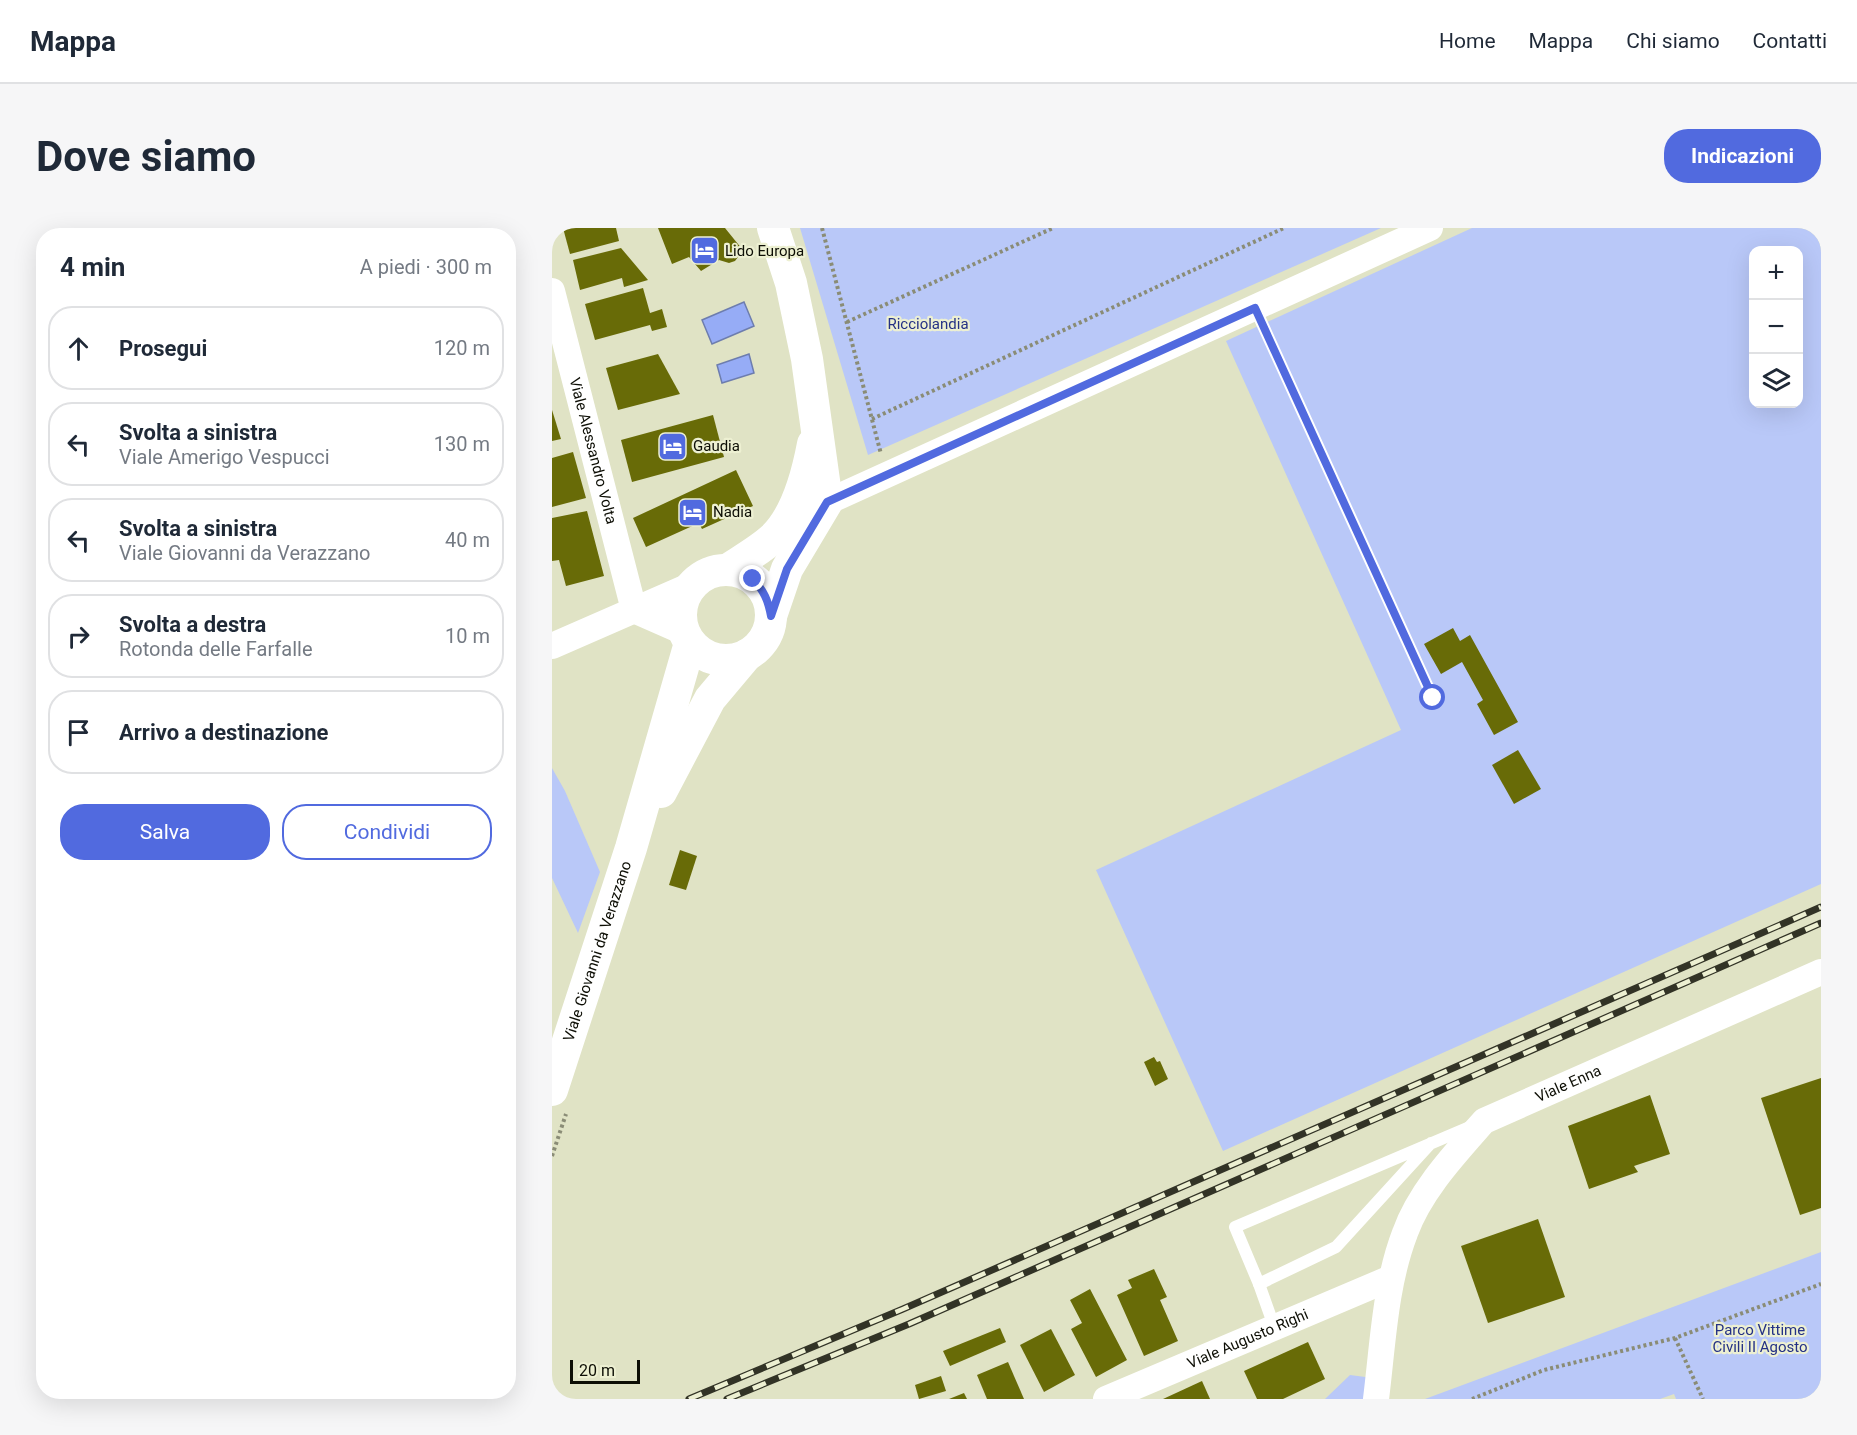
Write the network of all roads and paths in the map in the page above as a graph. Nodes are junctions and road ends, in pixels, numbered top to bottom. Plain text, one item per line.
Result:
1 (773, 228) edge
2 (822, 228) edge
3 (1053, 228) edge
4 (1284, 228) edge
5 (1430, 228) edge
6 (552, 291) edge
7 (1255, 308) junction
8 (847, 322) junction
9 (872, 419) junction
10 (815, 432) junction
11 (887, 476) junction
12 (827, 502) junction
13 (727, 570) junction
14 (694, 584) junction
15 (634, 610) junction
16 (771, 616) junction
17 (687, 638) junction
18 (552, 646) edge
19 (747, 655) junction
20 (1433, 698) dead end
21 (631, 848) junction
22 (1821, 972) edge
23 (559, 1101) edge
24 (1484, 1121) junction
25 (1431, 1143) junction
26 (552, 1156) edge
27 (1391, 1278) junction
28 (1259, 1284) junction
29 (1821, 1284) edge
30 (1274, 1326) junction
31 (1675, 1338) junction
32 (1106, 1399) edge
33 (1376, 1399) edge
34 (1472, 1399) edge
35 (1703, 1399) edge

1 - 10 street
2 - 8 path
3 - 8 path
4 - 9 path
5 - 7 street
6 - 15 street, Viale Alessandro Volta
7 - 11 street
7 - 20 lane
8 - 9 path
9 - 11 path
10 - 12 street
10 - 13 street
11 - 12 street
12 - 16 street
13 - 14 street
13 - 16 street
14 - 15 street
14 - 17 street
15 - 17 street
15 - 18 street
16 - 19 street
17 - 19 street
17 - 21 street, Viale Giovanni da Verazzano
19 - 21 street, Viale Giovanni da Verazzano
21 - 23 street, Viale Giovanni da Verazzano
22 - 24 street, Viale Enna
23 - 26 path
24 - 25 lane
24 - 27 street, Viale Enna
25 - 28 lane
25 - 28 lane
27 - 30 street, Viale Augusto Righi
27 - 33 street, Viale Enna
28 - 30 lane
29 - 31 path
30 - 32 street, Viale Augusto Righi
31 - 34 path
31 - 35 path

